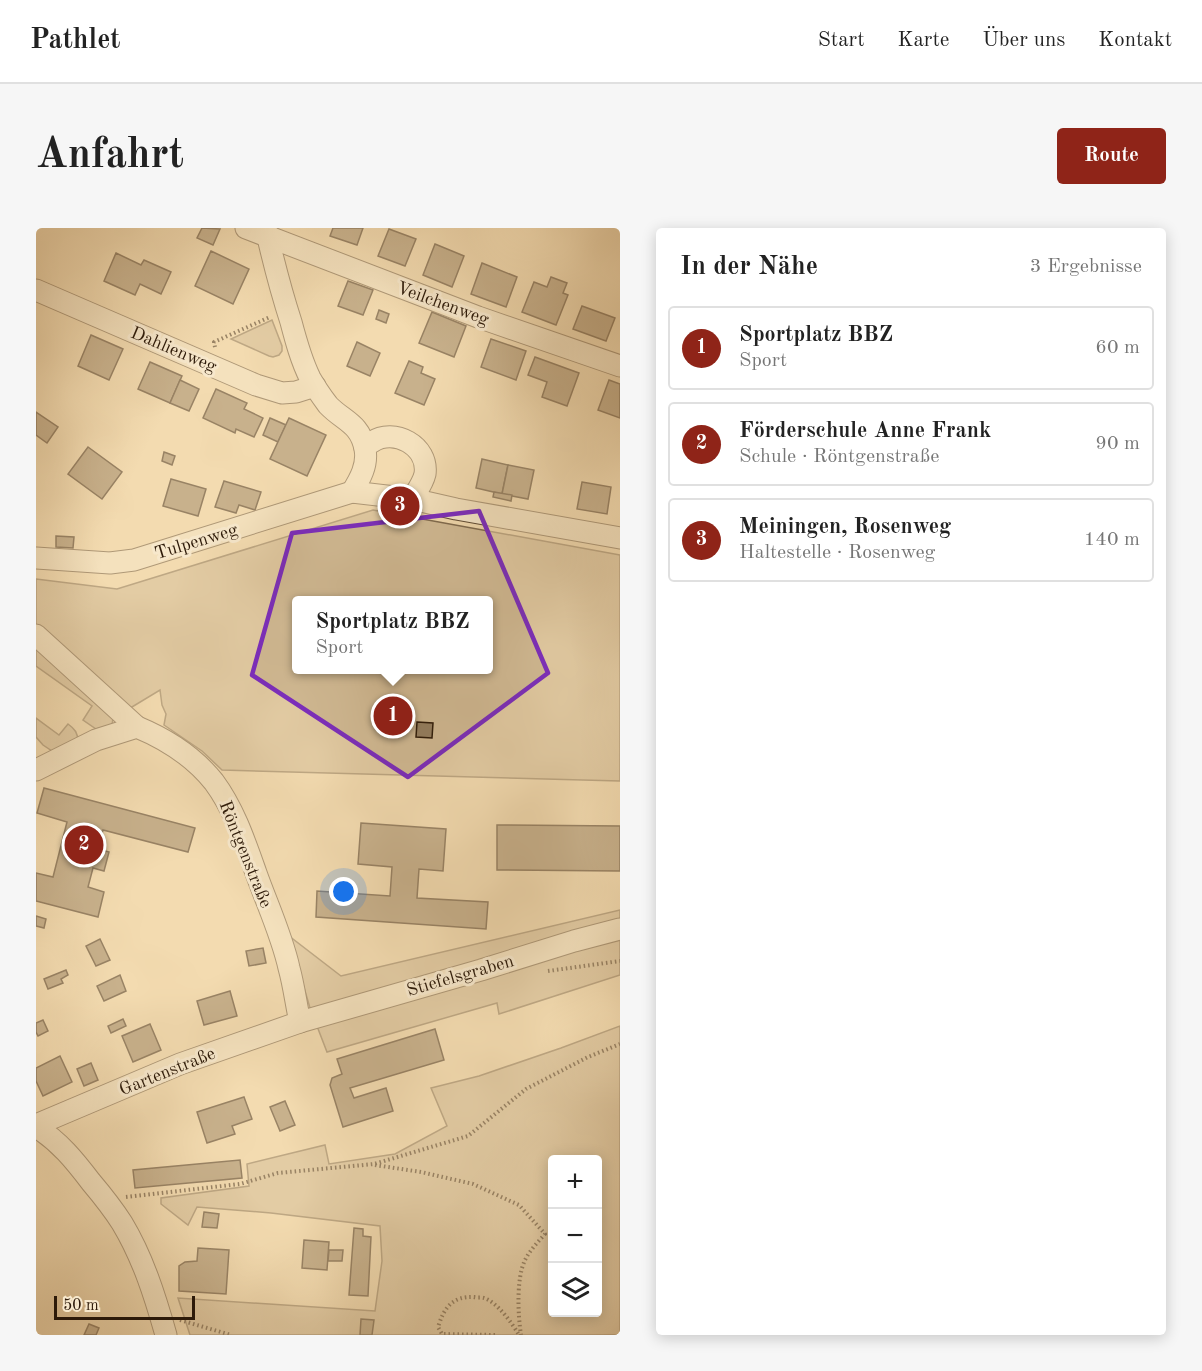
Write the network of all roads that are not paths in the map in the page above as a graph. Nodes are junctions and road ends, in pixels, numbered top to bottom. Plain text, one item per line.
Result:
1 (246, 228) edge
2 (267, 232) edge
3 (36, 290) edge
4 (620, 366) edge
5 (315, 386) junction
6 (365, 448) junction
7 (352, 492) junction
8 (412, 499) junction
9 (620, 538) edge
10 (36, 558) edge
11 (36, 635) edge
12 (137, 727) junction
13 (36, 770) edge
14 (620, 929) edge
15 (300, 1022) junction
16 (36, 1126) edge
17 (165, 1335) edge

1 - 2 street, Veilchenweg
2 - 4 street, Veilchenweg
2 - 5 street
3 - 5 street, Dahlienweg
5 - 6 street
6 - 7 street
6 - 8 street
7 - 8 street
7 - 10 street, Tulpenweg
8 - 9 street
11 - 12 street
12 - 13 street
12 - 15 street, Röntgenstraße
14 - 15 street, Stiefelsgraben
15 - 16 street, Gartenstraße
16 - 17 street

